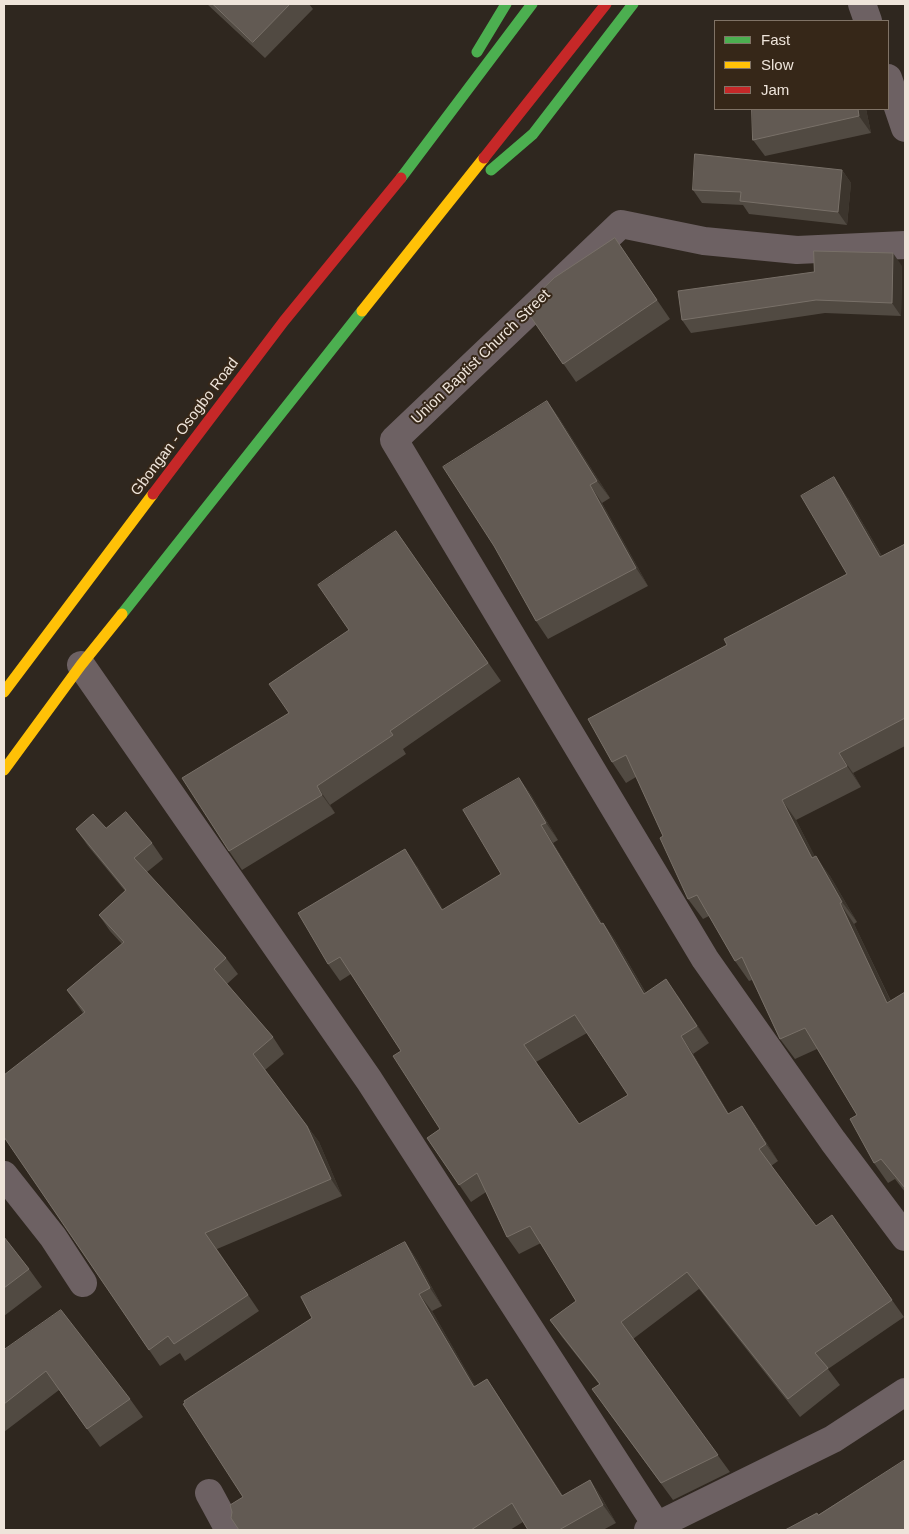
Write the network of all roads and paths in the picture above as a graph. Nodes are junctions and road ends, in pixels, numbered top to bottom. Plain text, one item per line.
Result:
1 (506, 4) edge
2 (532, 4) edge
3 (606, 4) edge
4 (632, 4) edge
5 (862, 4) edge
6 (868, 20) edge
7 (471, 61) dead end
8 (889, 81) edge
9 (456, 85) dead end
10 (905, 128) edge
11 (397, 183) junction
12 (444, 210) junction
13 (905, 245) edge
14 (81, 665) junction
15 (4, 692) edge
16 (4, 770) edge
17 (4, 1175) edge
18 (905, 1237) edge
19 (83, 1282) dead end
20 (905, 1392) edge
21 (209, 1493) dead end
22 (652, 1528) edge
23 (229, 1530) edge

1 - 7 main road
2 - 11 main road
3 - 12 main road
4 - 12 main road
5 - 6 street
8 - 10 street
9 - 11 main road
11 - 15 main road, Gbongan - Osogbo Road
12 - 14 main road
13 - 18 street, Union Baptist Church Street
14 - 16 main road
14 - 22 street
17 - 19 street
20 - 22 street
21 - 23 street

